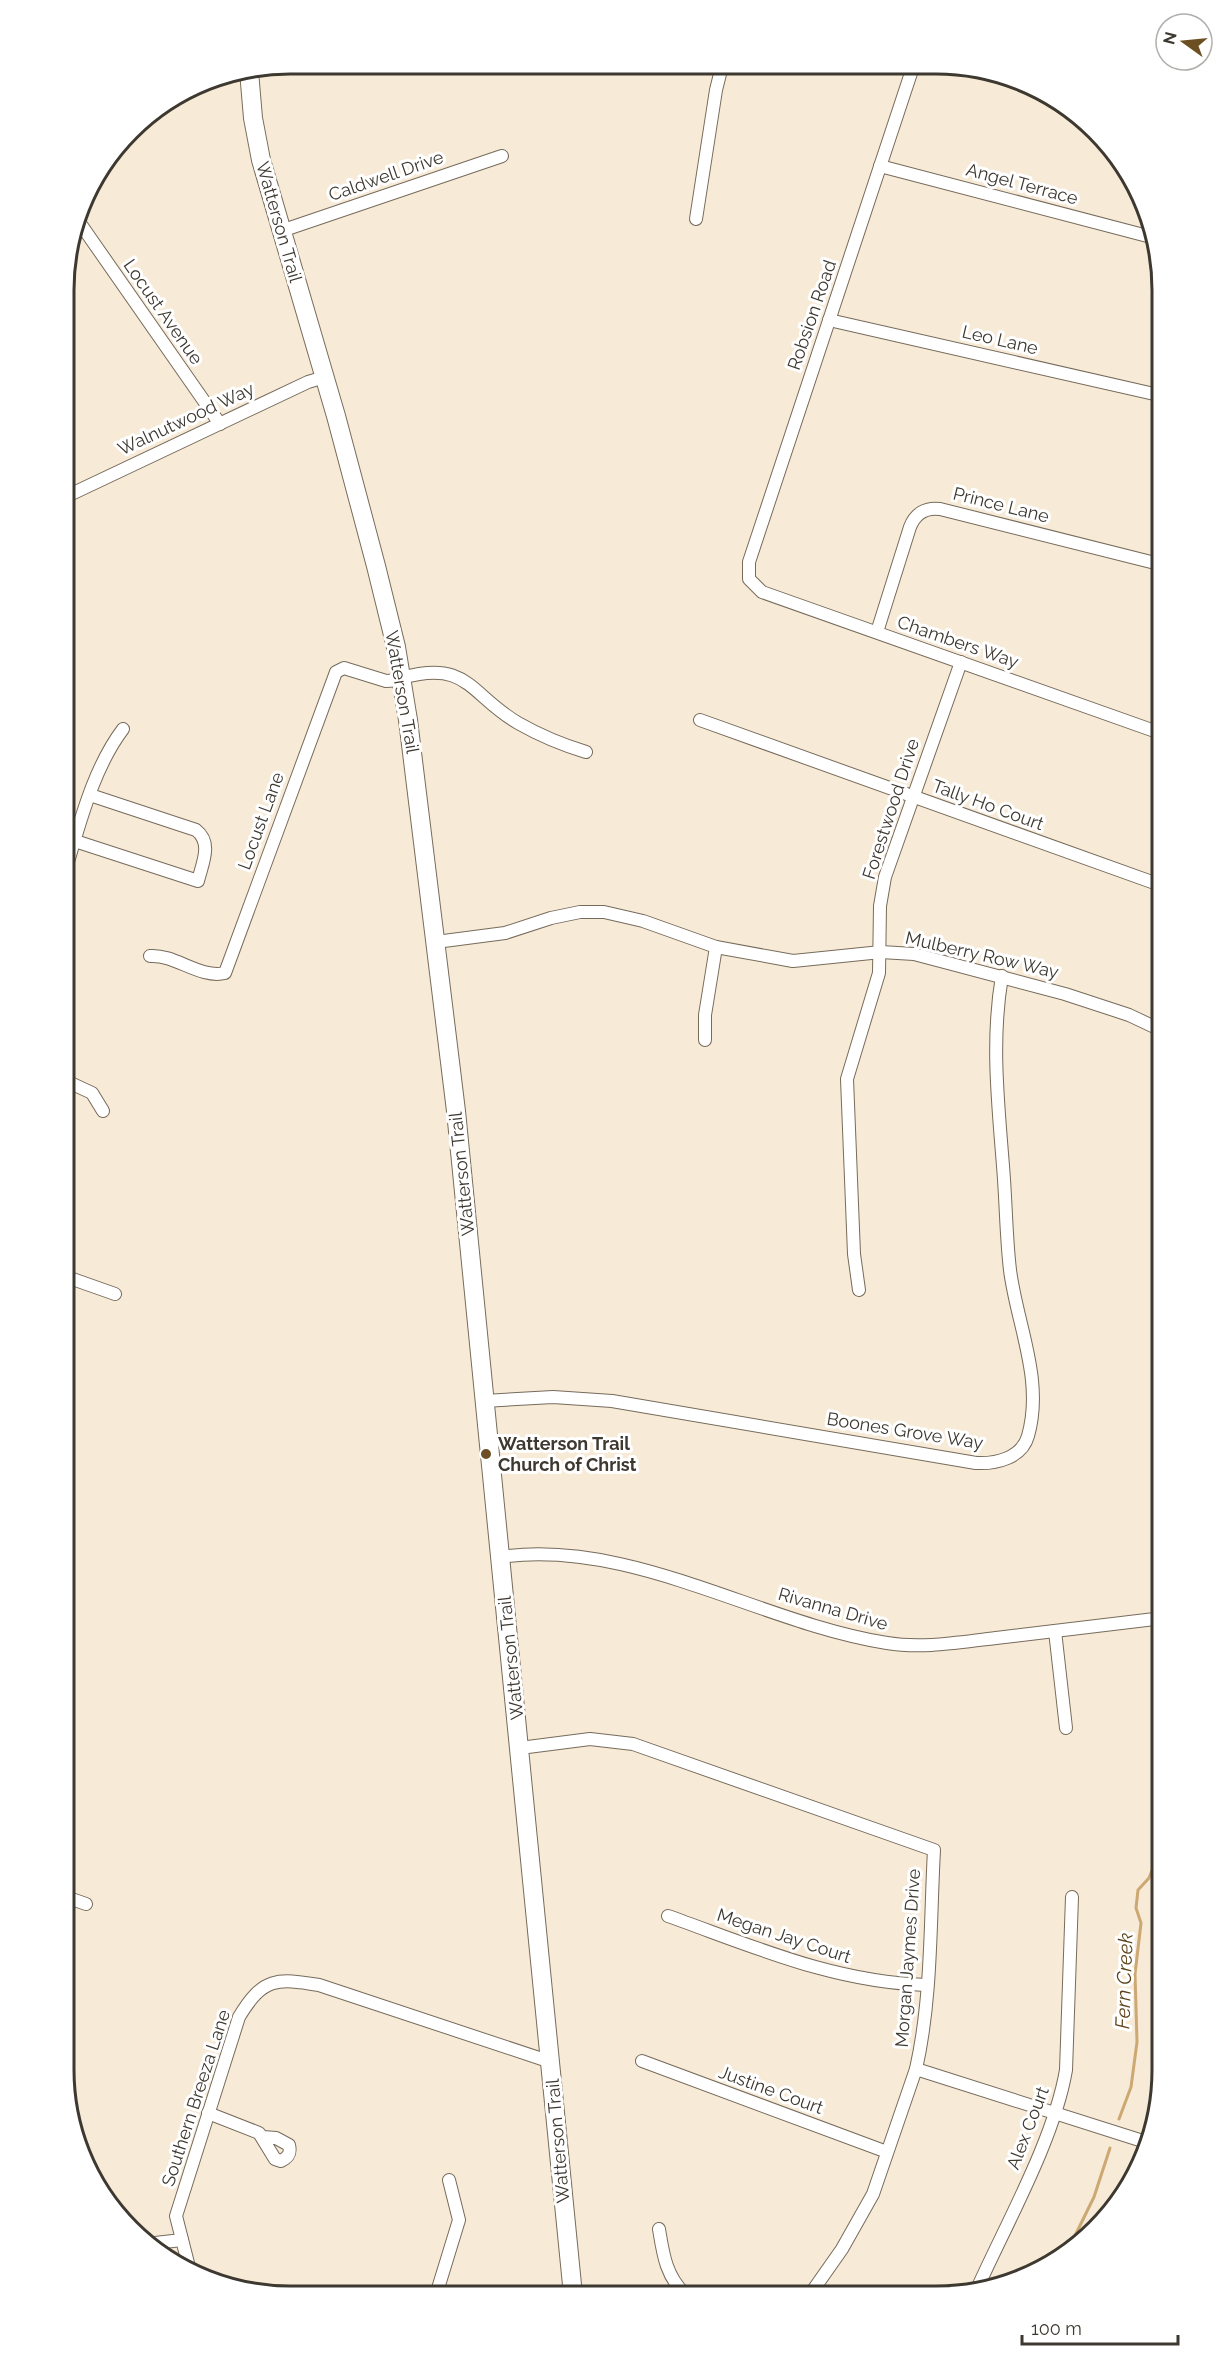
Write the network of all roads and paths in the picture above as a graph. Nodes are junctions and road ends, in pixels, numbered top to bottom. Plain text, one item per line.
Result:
1 (720, 74) edge
2 (911, 74) edge
3 (250, 77) edge
4 (502, 156) dead end
5 (880, 166) junction
6 (696, 219) dead end
7 (83, 227) edge
8 (281, 231) junction
9 (1146, 236) edge
10 (830, 320) junction
11 (325, 377) junction
12 (1152, 393) edge
13 (219, 424) junction
14 (74, 493) edge
15 (1152, 562) edge
16 (748, 575) joint
17 (877, 632) junction
18 (961, 662) junction
19 (402, 679) junction
20 (700, 720) dead end
21 (123, 729) dead end
22 (1152, 730) edge
23 (586, 753) dead end
24 (90, 795) junction
25 (913, 797) junction
26 (74, 832) edge
27 (74, 842) edge
28 (1152, 882) edge
29 (436, 942) junction
30 (716, 947) junction
31 (881, 952) junction
32 (150, 956) dead end
33 (1002, 976) junction
34 (1152, 1026) edge
35 (705, 1040) dead end
36 (74, 1085) edge
37 (103, 1111) dead end
38 (74, 1280) edge
39 (859, 1290) dead end
40 (115, 1294) dead end
41 (484, 1401) junction
42 (500, 1557) junction
43 (1152, 1619) edge
44 (1054, 1631) junction
45 (1066, 1728) dead end
46 (520, 1748) junction
47 (1072, 1897) dead end
48 (74, 1900) edge
49 (86, 1904) dead end
50 (668, 1916) dead end
51 (926, 1985) junction
52 (642, 2061) dead end
53 (551, 2062) junction
54 (916, 2069) junction
55 (1055, 2111) junction
56 (208, 2113) junction
57 (263, 2137) dead end
58 (1141, 2140) edge
59 (887, 2152) junction
60 (449, 2181) dead end
61 (659, 2229) dead end
62 (182, 2240) junction
63 (160, 2242) edge
64 (187, 2260) edge
65 (981, 2281) edge
66 (438, 2286) edge
67 (572, 2286) edge
68 (676, 2286) edge
69 (816, 2286) edge

1 - 6 street
2 - 5 street, Robsion Road
3 - 8 main road, Watterson Trail
4 - 8 street, Caldwell Drive
5 - 9 street, Angel Terrace
5 - 10 street, Robsion Road
7 - 13 street, Locust Avenue
8 - 11 main road, Watterson Trail
10 - 12 street, Leo Lane
10 - 16 street, Robsion Road
11 - 13 street, Walnutwood Way
11 - 19 main road, Watterson Trail
13 - 14 street, Walnutwood Way
15 - 17 street, Prince Lane
16 - 17 street, Chambers Way
17 - 18 street, Chambers Way
18 - 22 street, Chambers Way
18 - 25 street, Forestwood Drive
19 - 23 street
19 - 29 main road, Watterson Trail
19 - 32 street, Locust Lane
20 - 25 street, Tally Ho Court
21 - 24 street
24 - 26 street
24 - 27 street
25 - 28 street, Tally Ho Court
25 - 31 street, Forestwood Drive
29 - 30 street, Mulberry Row Way
29 - 41 main road, Watterson Trail
30 - 31 street, Mulberry Row Way
30 - 35 street
31 - 33 street, Mulberry Row Way
31 - 39 street, Forestwood Drive
33 - 34 street, Mulberry Row Way
33 - 41 street, Boones Grove Way
36 - 37 street
38 - 40 street
41 - 42 main road, Watterson Trail
42 - 44 street, Rivanna Drive
42 - 46 main road, Watterson Trail
43 - 44 street, Rivanna Drive
44 - 45 street
46 - 51 street, Morgan Jaymes Drive
46 - 53 main road, Watterson Trail
47 - 55 street, Alex Court
48 - 49 street
50 - 51 street, Megan Jay Court
51 - 54 street, Morgan Jaymes Drive
52 - 59 street, Justine Court
53 - 56 street, Southern Breeza Lane
53 - 67 main road, Watterson Trail
54 - 55 street
54 - 59 street, Morgan Jaymes Drive
55 - 58 street
55 - 65 street, Alex Court
56 - 57 street
56 - 62 street, Southern Breeza Lane
59 - 69 street, Morgan Jaymes Drive
60 - 66 street
61 - 68 street
62 - 63 street
62 - 64 street, Southern Breeza Lane

